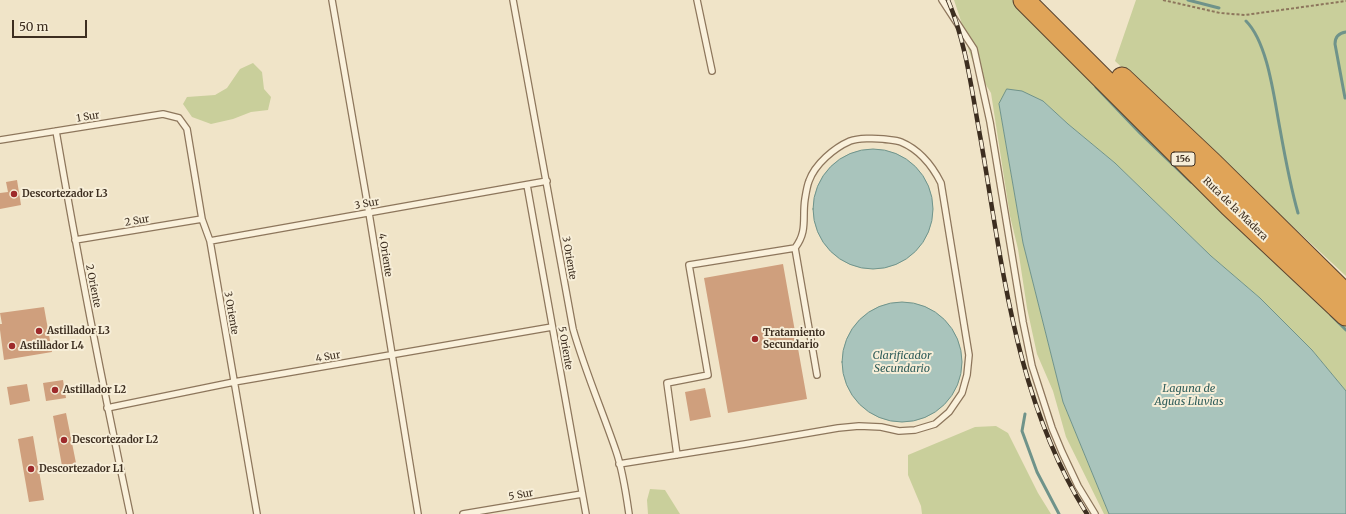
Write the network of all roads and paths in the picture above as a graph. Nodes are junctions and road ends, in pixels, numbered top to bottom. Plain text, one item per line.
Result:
1 (332, 0) edge
2 (513, 0) edge
3 (697, 0) edge
4 (942, 0) edge
5 (1024, 0) edge
6 (1038, 0) edge
7 (1163, 0) edge
8 (1346, 1) edge
9 (712, 71) dead end
10 (179, 118) joint
11 (56, 131) junction
12 (0, 140) edge
13 (547, 181) junction
14 (527, 185) junction
15 (369, 213) junction
16 (202, 219) junction
17 (75, 240) junction
18 (210, 241) junction
19 (795, 248) junction
20 (1346, 295) edge
21 (1346, 315) edge
22 (552, 327) junction
23 (392, 355) junction
24 (817, 375) dead end
25 (234, 382) junction
26 (108, 408) junction
27 (677, 455) junction
28 (619, 464) junction
29 (582, 494) junction
30 (130, 514) edge
31 (257, 514) edge
32 (418, 514) edge
33 (463, 514) edge
34 (586, 514) edge
35 (629, 514) edge
36 (1095, 514) edge

1 - 15 lane, 4 Oriente
2 - 13 lane, 3 Oriente
3 - 9 lane
4 - 36 lane
5 - 21 highway, Ruta de la Madera / 156
6 - 20 highway, Ruta de la Madera / 156
7 - 8 path
10 - 11 lane, 1 Sur
10 - 16 lane, 3 Oriente
11 - 12 lane, 1 Sur
11 - 17 lane, 2 Oriente
13 - 14 lane, 3 Sur
13 - 28 lane, 3 Oriente
14 - 15 lane, 3 Sur
14 - 22 lane, 5 Oriente
15 - 18 lane, 3 Sur
15 - 23 lane, 4 Oriente
16 - 17 lane, 2 Sur
16 - 18 lane, 3 Oriente
17 - 26 lane, 2 Oriente
18 - 25 lane, 3 Oriente
19 - 24 lane
19 - 27 lane
19 - 27 lane
22 - 23 lane, 4 Sur
22 - 29 lane, 5 Oriente
23 - 25 lane, 4 Sur
23 - 32 lane, 4 Oriente
25 - 26 lane, 4 Sur
25 - 31 lane, 3 Oriente
26 - 30 lane, 2 Oriente
27 - 28 lane
28 - 35 lane, 3 Oriente
29 - 33 lane, 5 Sur
29 - 34 lane, 5 Oriente

